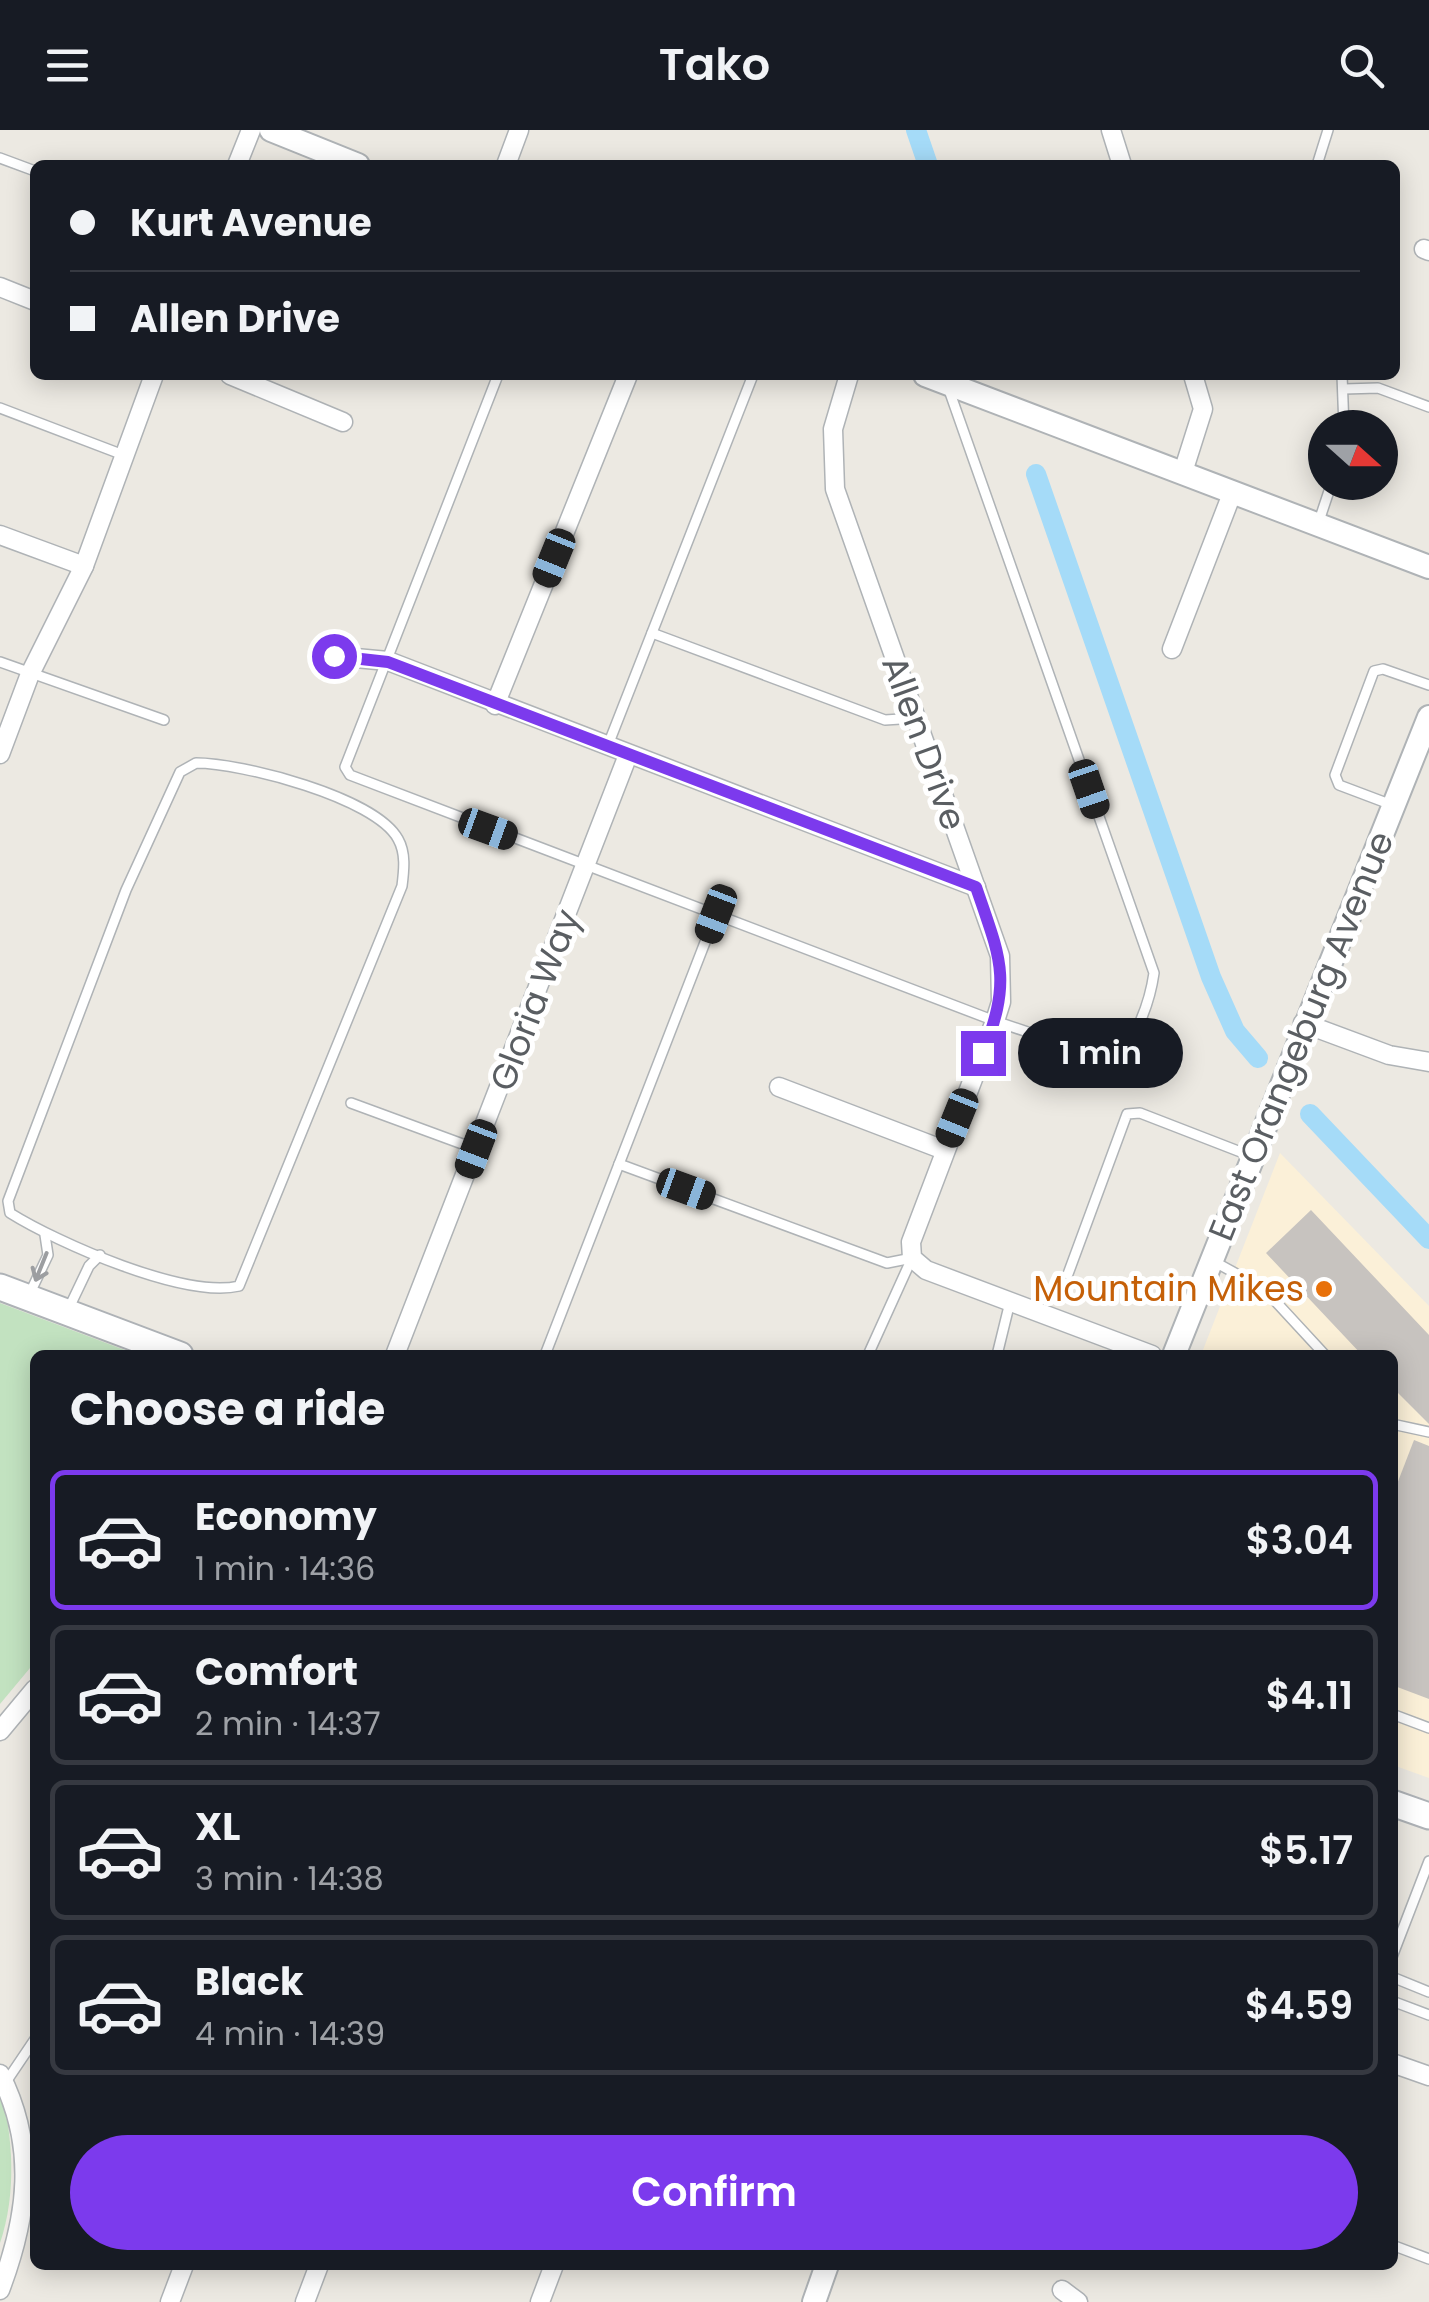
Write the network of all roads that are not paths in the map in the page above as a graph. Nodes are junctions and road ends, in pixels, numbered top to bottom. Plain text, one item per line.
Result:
1 (252, 130) edge
2 (271, 130) edge
3 (519, 130) edge
4 (1111, 130) edge
5 (1328, 130) edge
6 (0, 158) edge
7 (240, 160) edge
8 (346, 160) edge
9 (508, 160) edge
10 (1120, 160) edge
11 (1319, 160) edge
12 (30, 168) edge
13 (0, 287) edge
14 (30, 299) edge
15 (152, 380) edge
16 (242, 380) edge
17 (496, 380) edge
18 (626, 380) edge
19 (751, 380) edge
20 (847, 380) edge
21 (936, 380) edge
22 (939, 380) edge
23 (1194, 380) edge
24 (1343, 380) edge
25 (1344, 389) junction
26 (1429, 407) edge
27 (0, 408) edge
28 (1344, 410) edge
29 (343, 422) dead end
30 (126, 456) junction
31 (1183, 472) junction
32 (1233, 491) junction
33 (1326, 500) edge
34 (1318, 524) junction
35 (0, 535) edge
36 (84, 566) junction
37 (1429, 567) edge
38 (652, 633) junction
39 (1172, 649) dead end
40 (334, 656) dead end
41 (0, 662) edge
42 (388, 662) junction
43 (30, 674) junction
44 (1429, 686) edge
45 (495, 705) junction
46 (1429, 716) edge
47 (916, 718) junction
48 (164, 720) dead end
49 (607, 747) junction
50 (0, 754) edge
51 (628, 754) junction
52 (1394, 806) junction
53 (587, 865) junction
54 (976, 887) junction
55 (716, 914) junction
56 (996, 1021) junction
57 (1303, 1023) junction
58 (1429, 1062) edge
59 (779, 1087) dead end
60 (351, 1103) dead end
61 (476, 1149) junction
62 (944, 1150) junction
63 (1251, 1156) junction
64 (619, 1164) junction
65 (45, 1235) junction
66 (100, 1255) junction
67 (912, 1258) junction
68 (1210, 1259) junction
69 (1068, 1274) dead end
70 (0, 1287) edge
71 (27, 1297) junction
72 (1010, 1302) junction
73 (67, 1312) junction
74 (167, 1350) edge
75 (397, 1350) edge
76 (547, 1350) edge
77 (870, 1350) edge
78 (998, 1350) edge
79 (1139, 1350) edge
80 (1176, 1350) edge
81 (1320, 1350) edge
82 (1398, 1425) edge
83 (1429, 1432) edge
84 (27, 1711) edge
85 (1398, 1716) edge
86 (1429, 1728) edge
87 (0, 1732) edge
88 (1398, 1804) edge
89 (1429, 1816) edge
90 (1429, 1861) edge
91 (1398, 1942) edge
92 (1398, 1980) edge
93 (1429, 1992) edge
94 (1398, 2003) edge
95 (1429, 2015) edge
96 (30, 2045) edge
97 (1398, 2065) edge
98 (1429, 2076) edge
99 (2, 2078) edge
100 (30, 2172) edge
101 (30, 2182) edge
102 (1398, 2247) edge
103 (1429, 2259) edge
104 (182, 2270) edge
105 (317, 2270) edge
106 (552, 2270) edge
107 (826, 2270) edge
108 (0, 2290) edge
109 (1062, 2290) dead end
110 (170, 2302) edge
111 (305, 2302) edge
112 (540, 2302) edge
113 (814, 2302) edge
114 (1078, 2302) edge

1 - 7 street
2 - 8 street
3 - 9 street
4 - 10 street
5 - 11 lane
6 - 12 lane
13 - 14 street
15 - 30 street
16 - 29 street
17 - 42 lane
18 - 45 street
19 - 38 lane
20 - 47 street, Allen Drive
21 - 56 lane
22 - 31 street
23 - 31 street
24 - 25 lane
25 - 26 lane
25 - 28 lane
27 - 30 lane
30 - 36 street
31 - 32 street
32 - 34 street
32 - 39 street
33 - 34 lane
34 - 37 street
35 - 36 street
36 - 43 street
38 - 47 lane
38 - 49 lane
40 - 42 street
41 - 43 lane
42 - 45 street
42 - 53 lane
43 - 48 lane
43 - 50 street
44 - 52 lane
45 - 49 street
46 - 52 street, East Orangeburg Avenue
47 - 54 street, Allen Drive
49 - 51 street
51 - 53 street, Gloria Way
51 - 54 street
52 - 57 street, East Orangeburg Avenue
53 - 55 lane
53 - 61 street, Gloria Way
54 - 56 street, Allen Drive
55 - 56 lane
55 - 64 lane
56 - 62 street, Allen Drive
57 - 58 street
57 - 63 street, East Orangeburg Avenue
59 - 62 street
60 - 61 lane
61 - 75 street, Gloria Way
62 - 67 street, Allen Drive
63 - 68 street, East Orangeburg Avenue
63 - 69 lane
64 - 67 lane
64 - 76 lane
65 - 66 lane
65 - 66 lane
65 -> 71 lane
66 - 73 lane
67 - 72 street
67 - 77 lane
68 - 80 street, East Orangeburg Avenue
68 - 81 lane
70 - 71 main road
71 - 73 main road
72 - 78 lane
72 - 79 street
73 - 74 main road
82 - 83 lane
84 - 87 street
85 - 86 lane
88 - 89 main road
90 - 91 lane
92 - 93 lane
94 - 95 lane
96 - 99 lane
97 - 98 street
99 - 100 street
101 - 108 street
102 - 103 lane
104 - 110 street
105 - 111 street
106 - 112 street
107 - 113 street
109 - 114 street

